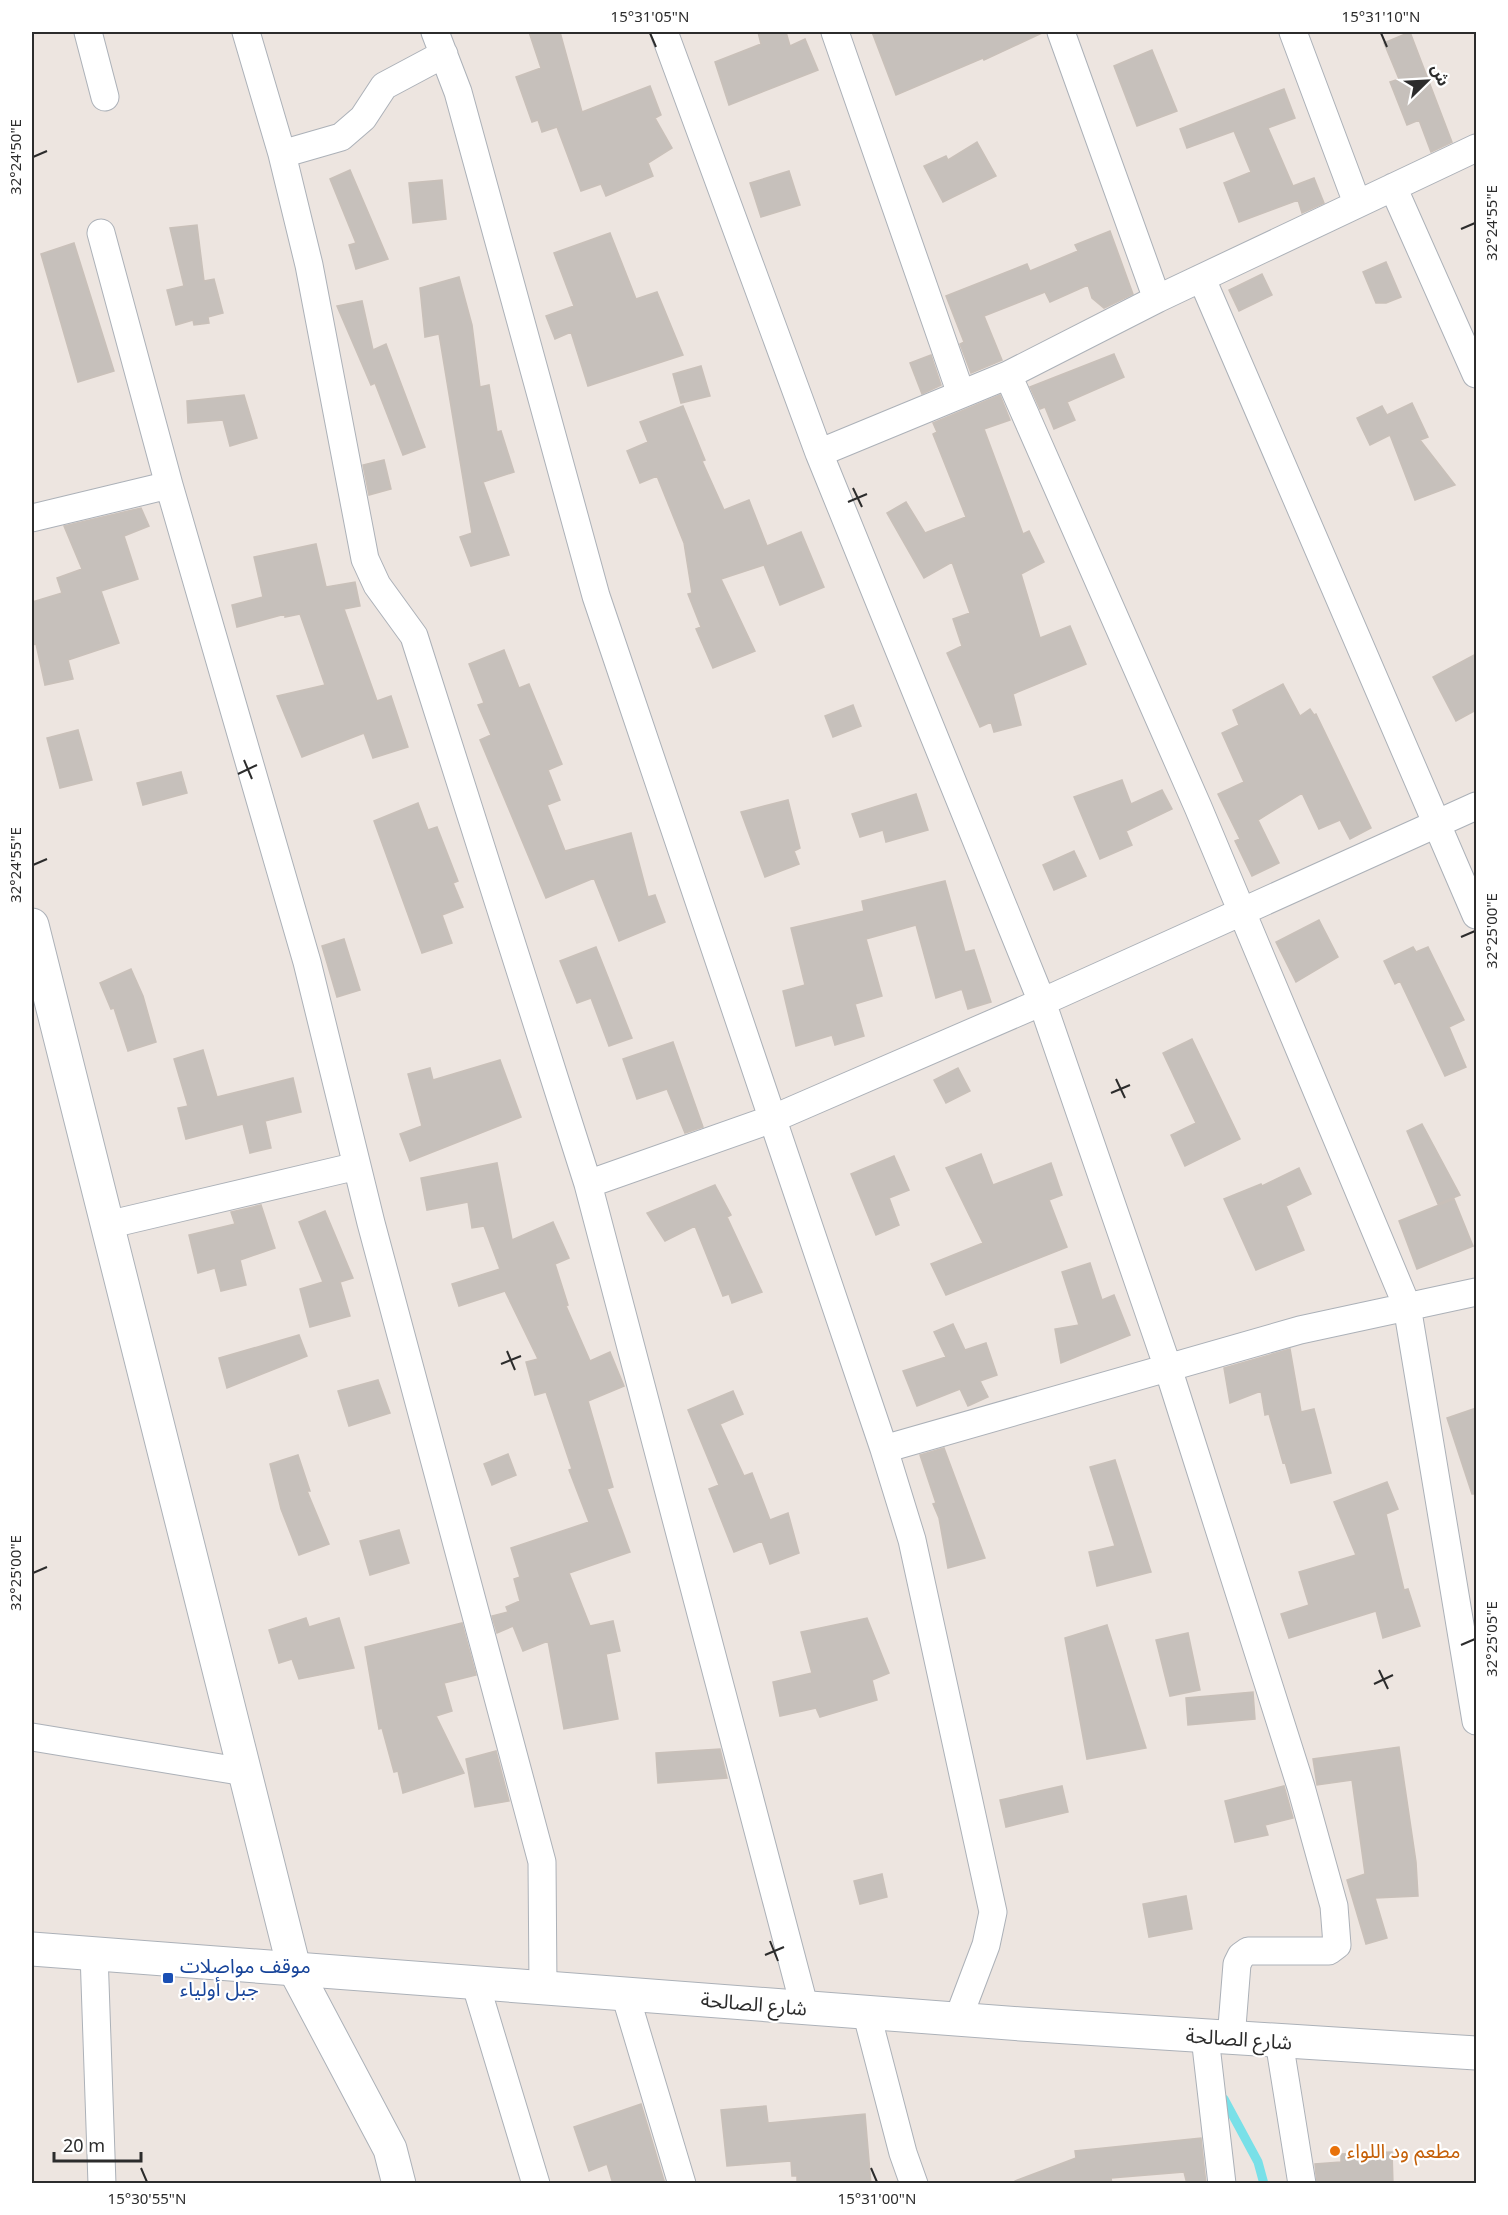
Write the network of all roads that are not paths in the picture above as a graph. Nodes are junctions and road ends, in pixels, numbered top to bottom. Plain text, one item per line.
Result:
1 (88, 32) edge
2 (246, 32) edge
3 (663, 32) edge
4 (835, 32) edge
5 (1061, 32) edge
6 (1293, 32) edge
7 (440, 43) edge
8 (105, 97) dead end
9 (1476, 148) edge
10 (282, 154) junction
11 (1393, 187) junction
12 (1357, 203) junction
13 (101, 233) dead end
14 (1202, 279) junction
15 (1157, 299) junction
16 (1476, 374) edge
17 (1008, 375) junction
18 (961, 394) junction
19 (819, 453) junction
20 (170, 485) junction
21 (32, 518) edge
22 (1476, 806) edge
23 (1439, 824) junction
24 (1242, 910) junction
25 (1476, 915) edge
26 (32, 925) edge
27 (1042, 1002) junction
28 (772, 1119) junction
29 (357, 1166) junction
30 (588, 1184) junction
31 (107, 1225) junction
32 (1476, 1292) edge
33 (1407, 1306) junction
34 (1168, 1368) junction
35 (884, 1449) junction
36 (1476, 1721) edge
37 (32, 1737) edge
38 (245, 1772) junction
39 (32, 1949) edge
40 (94, 1953) junction
41 (294, 1968) junction
42 (475, 1982) junction
43 (543, 1987) junction
44 (626, 1994) junction
45 (805, 2009) junction
46 (866, 2011) junction
47 (958, 2019) junction
48 (1218, 2038) junction
49 (1279, 2041) junction
50 (1476, 2053) edge
51 (102, 2184) edge
52 (399, 2184) edge
53 (536, 2184) edge
54 (682, 2184) edge
55 (914, 2184) edge
56 (1222, 2184) edge
57 (1302, 2184) edge

1 - 8 street
2 - 10 street
3 - 19 street
4 - 18 street
5 - 15 street
6 - 12 street
7 - 10 street
7 - 28 street
9 - 11 street
10 - 30 street
11 - 12 street
11 - 16 street
12 - 14 street
13 - 20 street
14 - 15 street
14 - 23 street
15 - 17 street
17 - 18 street
17 - 24 street
18 - 19 street
19 - 27 street
20 - 21 street
20 - 29 street
22 - 23 street
23 - 24 street
23 - 25 street
24 - 27 street
24 - 33 street
26 - 31 main road
27 - 28 street
27 - 34 street
28 - 30 street
28 - 35 street
29 - 31 street
29 - 43 street
30 - 45 street
31 - 38 main road
32 - 33 street
33 - 34 street
33 - 36 street
34 - 35 street
34 - 48 street
35 - 47 street
37 - 38 street
38 - 41 main road
39 - 40 main road, شارع الصالحة
40 - 41 main road, شارع الصالحة
40 - 51 street
41 - 42 main road, شارع الصالحة
41 - 52 main road
42 - 43 main road, شارع الصالحة
42 - 53 street
43 - 44 main road, شارع الصالحة
44 - 45 main road, شارع الصالحة
44 - 54 street
45 - 46 main road, شارع الصالحة
46 - 47 main road, شارع الصالحة
46 - 55 street
47 - 48 main road, شارع الصالحة
48 - 49 main road, شارع الصالحة
48 - 56 street
49 - 50 main road, شارع الصالحة
49 - 57 street

